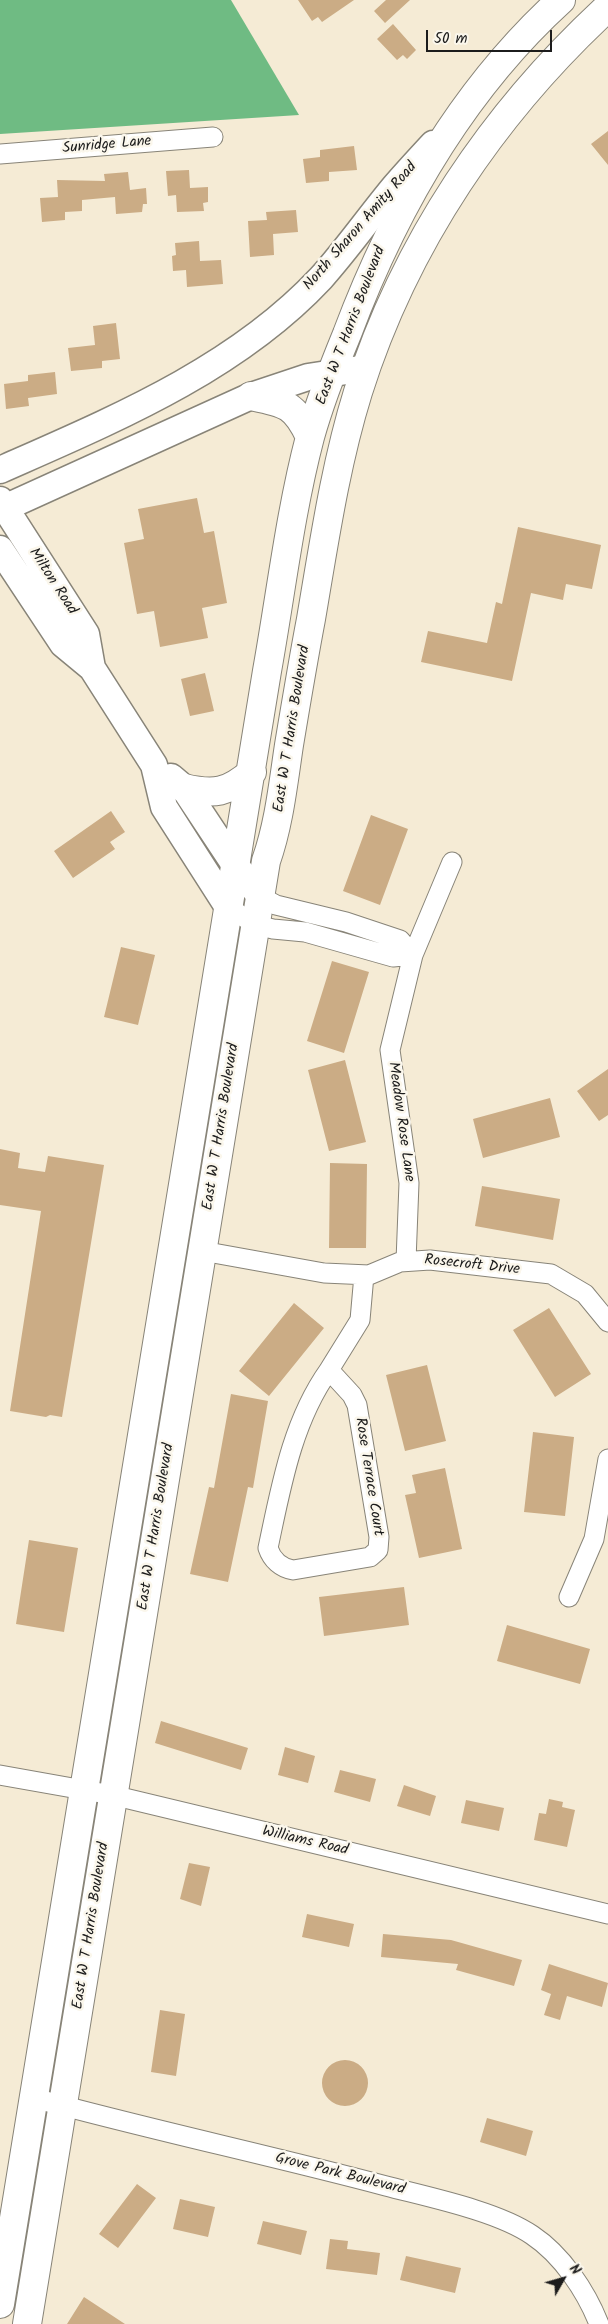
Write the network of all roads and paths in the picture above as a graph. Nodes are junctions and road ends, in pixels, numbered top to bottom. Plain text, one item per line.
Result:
1 (561, 0) edge
2 (608, 7) edge
3 (454, 122) junction
4 (213, 137) dead end
5 (0, 154) edge
6 (366, 368) junction
7 (330, 374) junction
8 (250, 396) junction
9 (310, 437) junction
10 (0, 470) edge
11 (2, 506) edge
12 (0, 549) edge
13 (92, 668) junction
14 (154, 765) junction
15 (252, 772) junction
16 (184, 788) junction
17 (452, 862) dead end
18 (235, 865) junction
19 (261, 897) junction
20 (228, 907) junction
21 (256, 925) junction
22 (413, 955) junction
23 (202, 1251) junction
24 (406, 1261) junction
25 (364, 1275) junction
26 (608, 1322) edge
27 (329, 1370) junction
28 (608, 1459) edge
29 (569, 1597) dead end
30 (0, 1776) edge
31 (84, 1789) junction
32 (112, 1795) junction
33 (608, 1914) edge
34 (34, 2098) junction
35 (62, 2106) junction
36 (0, 2304) edge
37 (27, 2324) edge
38 (599, 2324) edge

1 - 3 main road, East W T Harris Boulevard
2 - 6 main road, East W T Harris Boulevard
3 - 7 main road, East W T Harris Boulevard
3 - 10 main road, North Sharon Amity Road
4 - 5 street, Sunridge Lane
6 - 7 main road
6 - 19 main road, East W T Harris Boulevard
7 - 8 main road
7 - 9 main road, East W T Harris Boulevard
8 - 9 main road
8 - 11 main road
9 - 15 main road, East W T Harris Boulevard
11 - 13 main road, Milton Road
12 - 13 main road, Milton Road
13 - 14 main road, Milton Road
14 - 16 main road, Milton Road
14 - 20 main road, Milton Road
15 - 16 main road
15 - 18 main road, East W T Harris Boulevard
16 - 18 main road, Milton Road
17 - 22 street, Meadow Rose Lane
18 - 19 main road, Milton Road
18 - 20 main road, East W T Harris Boulevard
19 - 21 main road, East W T Harris Boulevard
19 - 22 street
20 - 21 street
20 - 31 main road, East W T Harris Boulevard
21 - 22 street
21 - 23 main road, East W T Harris Boulevard
22 - 24 street, Meadow Rose Lane
23 - 25 street, Rosecroft Drive
23 - 32 main road, East W T Harris Boulevard
24 - 25 street, Rosecroft Drive
24 - 26 street, Rosecroft Drive
25 - 27 street, Rose Terrace Court
27 - 27 street, Rose Terrace Court
28 - 29 street
30 - 31 street, Williams Road
31 - 32 street, Williams Road
31 - 34 main road, East W T Harris Boulevard
32 - 33 street, Williams Road
32 - 35 main road, East W T Harris Boulevard
34 - 35 street, Grove Park Boulevard
34 - 36 main road, East W T Harris Boulevard
35 - 37 main road, East W T Harris Boulevard
35 - 38 street, Grove Park Boulevard

